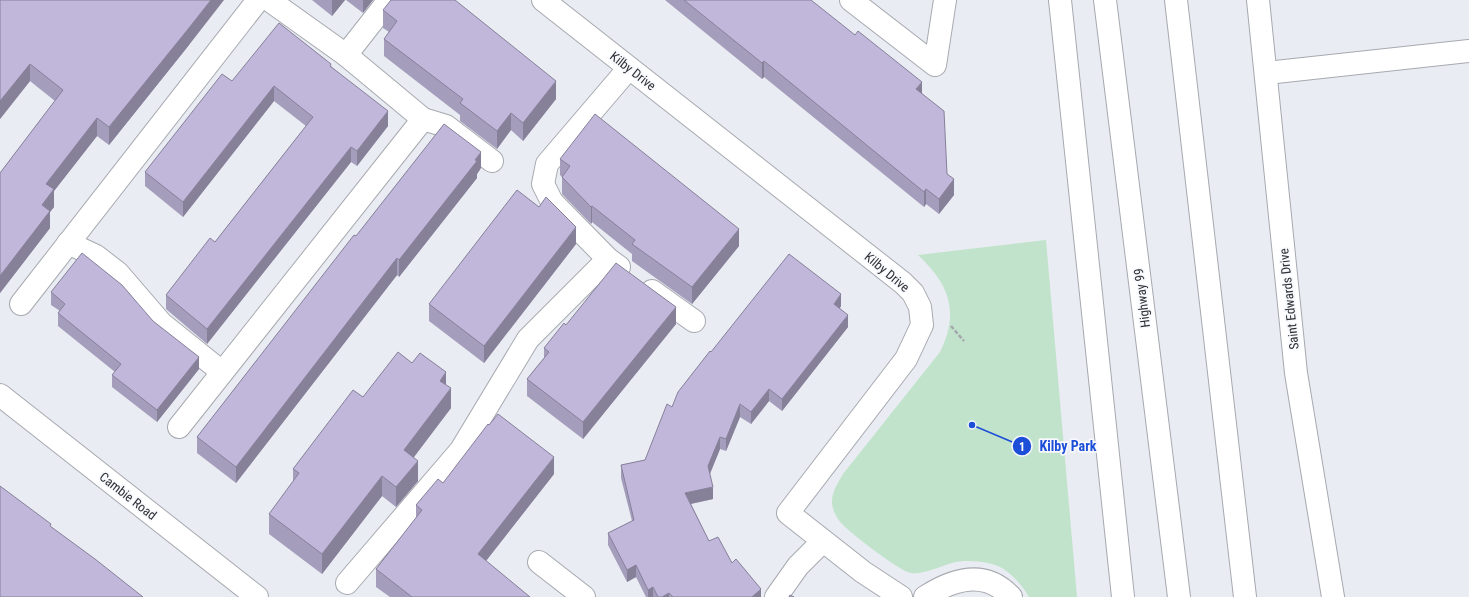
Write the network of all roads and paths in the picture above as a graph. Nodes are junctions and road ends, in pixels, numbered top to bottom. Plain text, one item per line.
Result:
1 (258, 0) edge
2 (269, 0) edge
3 (389, 0) edge
4 (543, 0) edge
5 (851, 0) edge
6 (945, 0) edge
7 (1060, 0) edge
8 (1105, 0) edge
9 (1176, 0) edge
10 (1258, 0) edge
11 (1469, 51) edge
12 (346, 55) junction
13 (629, 68) junction
14 (1266, 73) junction
15 (423, 119) junction
16 (492, 161) dead end
17 (68, 243) junction
18 (608, 259) junction
19 (21, 304) dead end
20 (694, 321) dead end
21 (951, 326) dead end
22 (964, 341) dead end
23 (222, 372) junction
24 (0, 395) edge
25 (179, 426) dead end
26 (823, 541) junction
27 (539, 562) dead end
28 (347, 583) dead end
29 (1245, 596) edge
30 (257, 597) edge
31 (584, 597) edge
32 (776, 597) edge
33 (901, 597) edge
34 (925, 597) edge
35 (1011, 597) edge
36 (1123, 597) edge
37 (1179, 597) edge
38 (1333, 597) edge

1 - 17 main road
2 - 12 main road
3 - 12 main road
4 - 13 main road, Kilby Drive
5 - 6 main road
7 - 36 main road
8 - 37 main road, Highway 99
9 - 29 main road
10 - 14 main road, Saint Edwards Drive
11 - 14 main road
12 - 15 main road
13 - 18 main road
13 - 26 main road, Kilby Drive
14 - 38 main road, Saint Edwards Drive
15 - 16 main road
15 - 23 main road
17 - 19 main road
17 - 23 main road
18 - 20 main road
18 - 28 main road
21 - 22 path
23 - 25 main road
24 - 30 main road, Cambie Road
26 - 32 main road
26 - 33 main road, Kilby Drive
27 - 31 main road
34 - 35 main road

